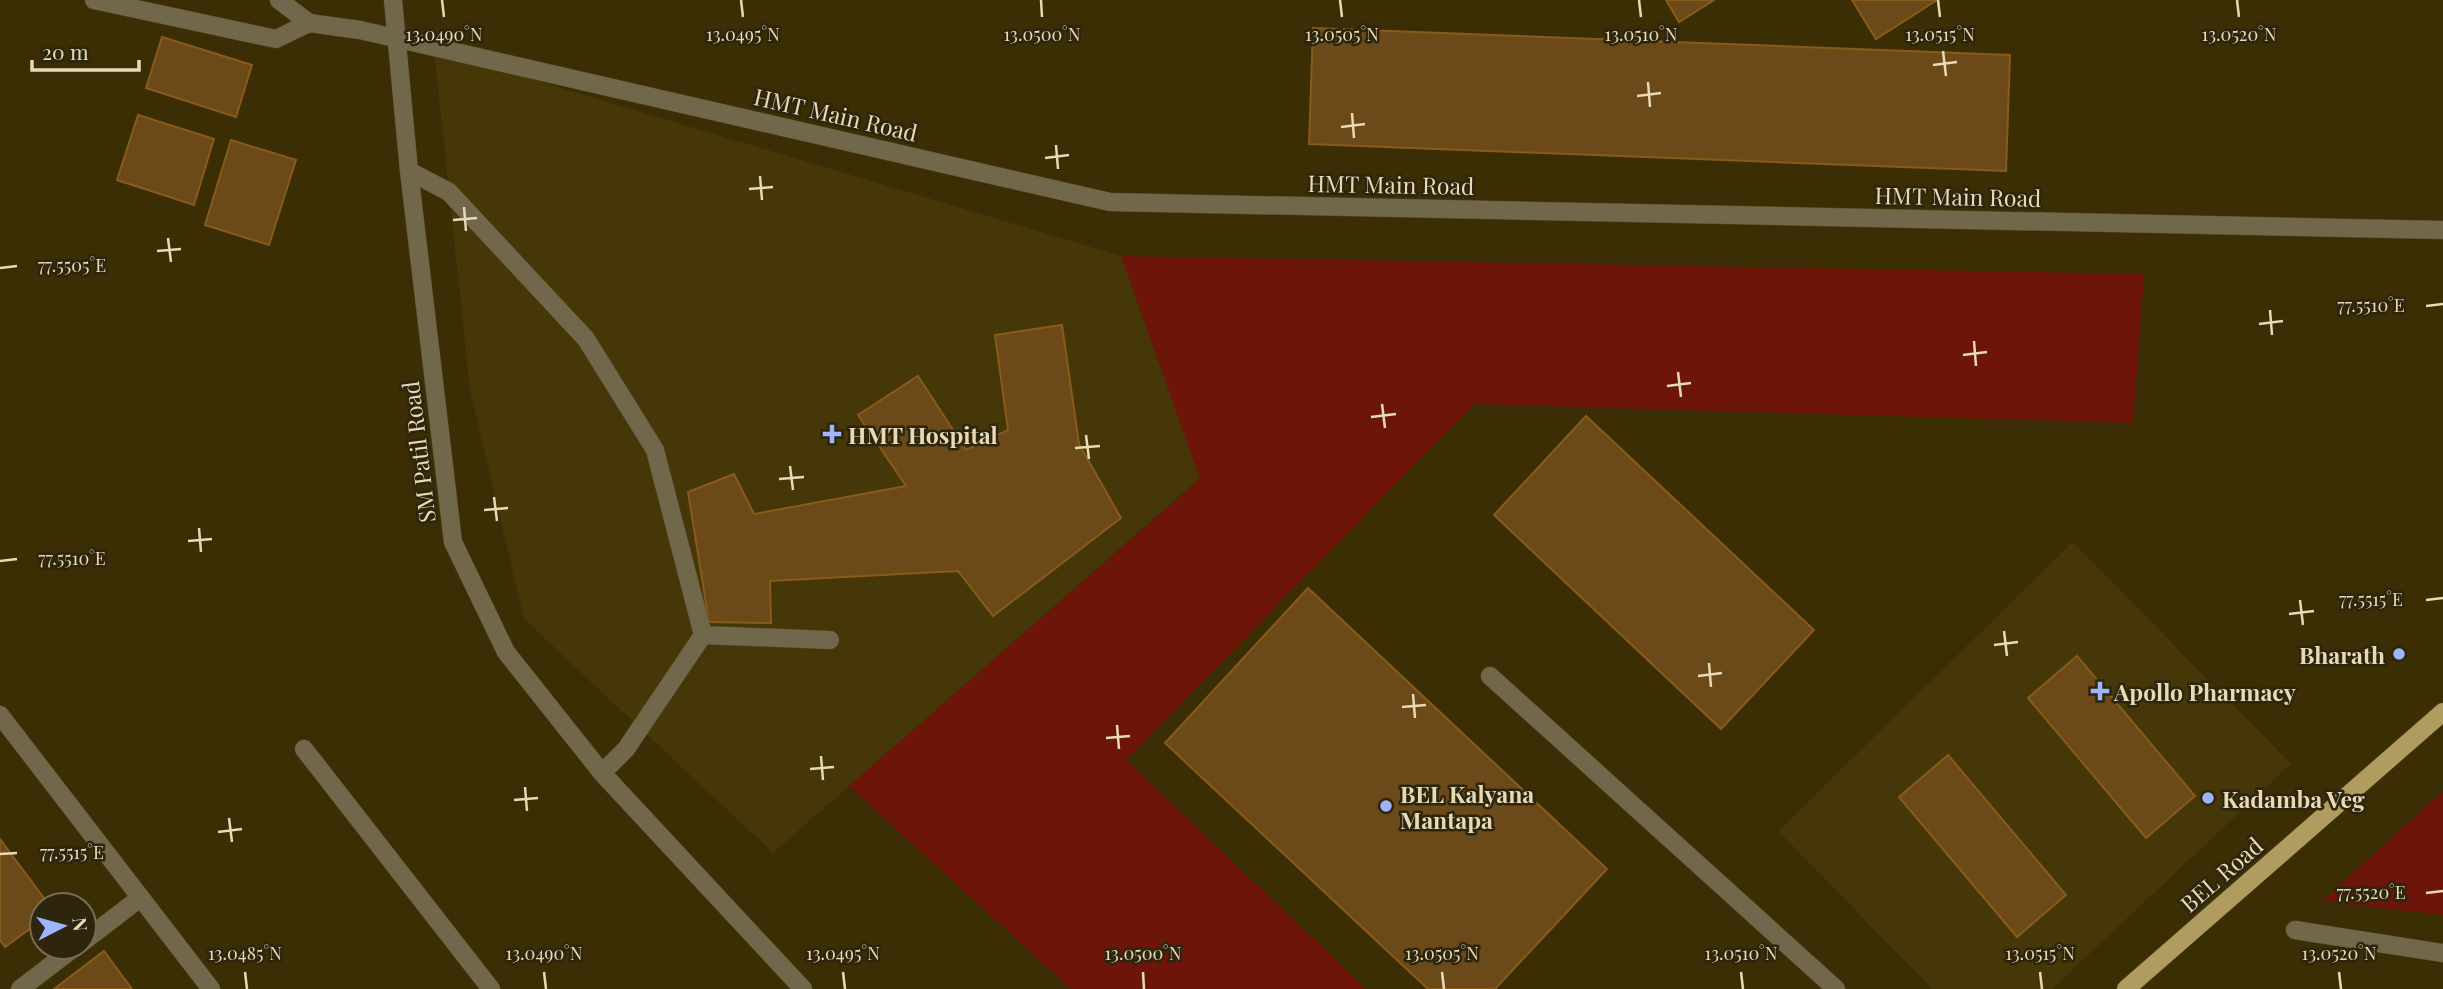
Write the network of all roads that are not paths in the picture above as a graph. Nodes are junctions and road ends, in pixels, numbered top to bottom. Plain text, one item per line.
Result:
1 (94, 0) edge
2 (279, 0) edge
3 (393, 0) edge
4 (309, 23) junction
5 (395, 38) junction
6 (409, 172) junction
7 (2443, 230) edge
8 (703, 635) junction
9 (830, 640) dead end
10 (1490, 676) dead end
11 (2443, 712) edge
12 (0, 715) edge
13 (304, 749) dead end
14 (602, 773) junction
15 (141, 898) junction
16 (98, 930) edge
17 (2295, 930) dead end
18 (2443, 953) edge
19 (57, 961) edge
20 (20, 989) edge
21 (211, 989) edge
22 (491, 989) edge
23 (803, 989) edge
24 (1836, 989) edge
25 (2126, 989) edge

1 - 4 street
2 - 4 street
3 - 5 street
4 - 5 street, HMT Main Road
5 - 6 street, SM Patil Road
5 - 7 street, HMT Main Road
6 - 8 street
6 - 14 street, SM Patil Road
8 - 9 street
8 - 14 street
10 - 24 street
11 - 25 main road, BEL Road
12 - 15 street
13 - 22 street
14 - 23 street, SM Patil Road
15 - 16 street
15 - 21 street
17 - 18 street
19 - 20 street

